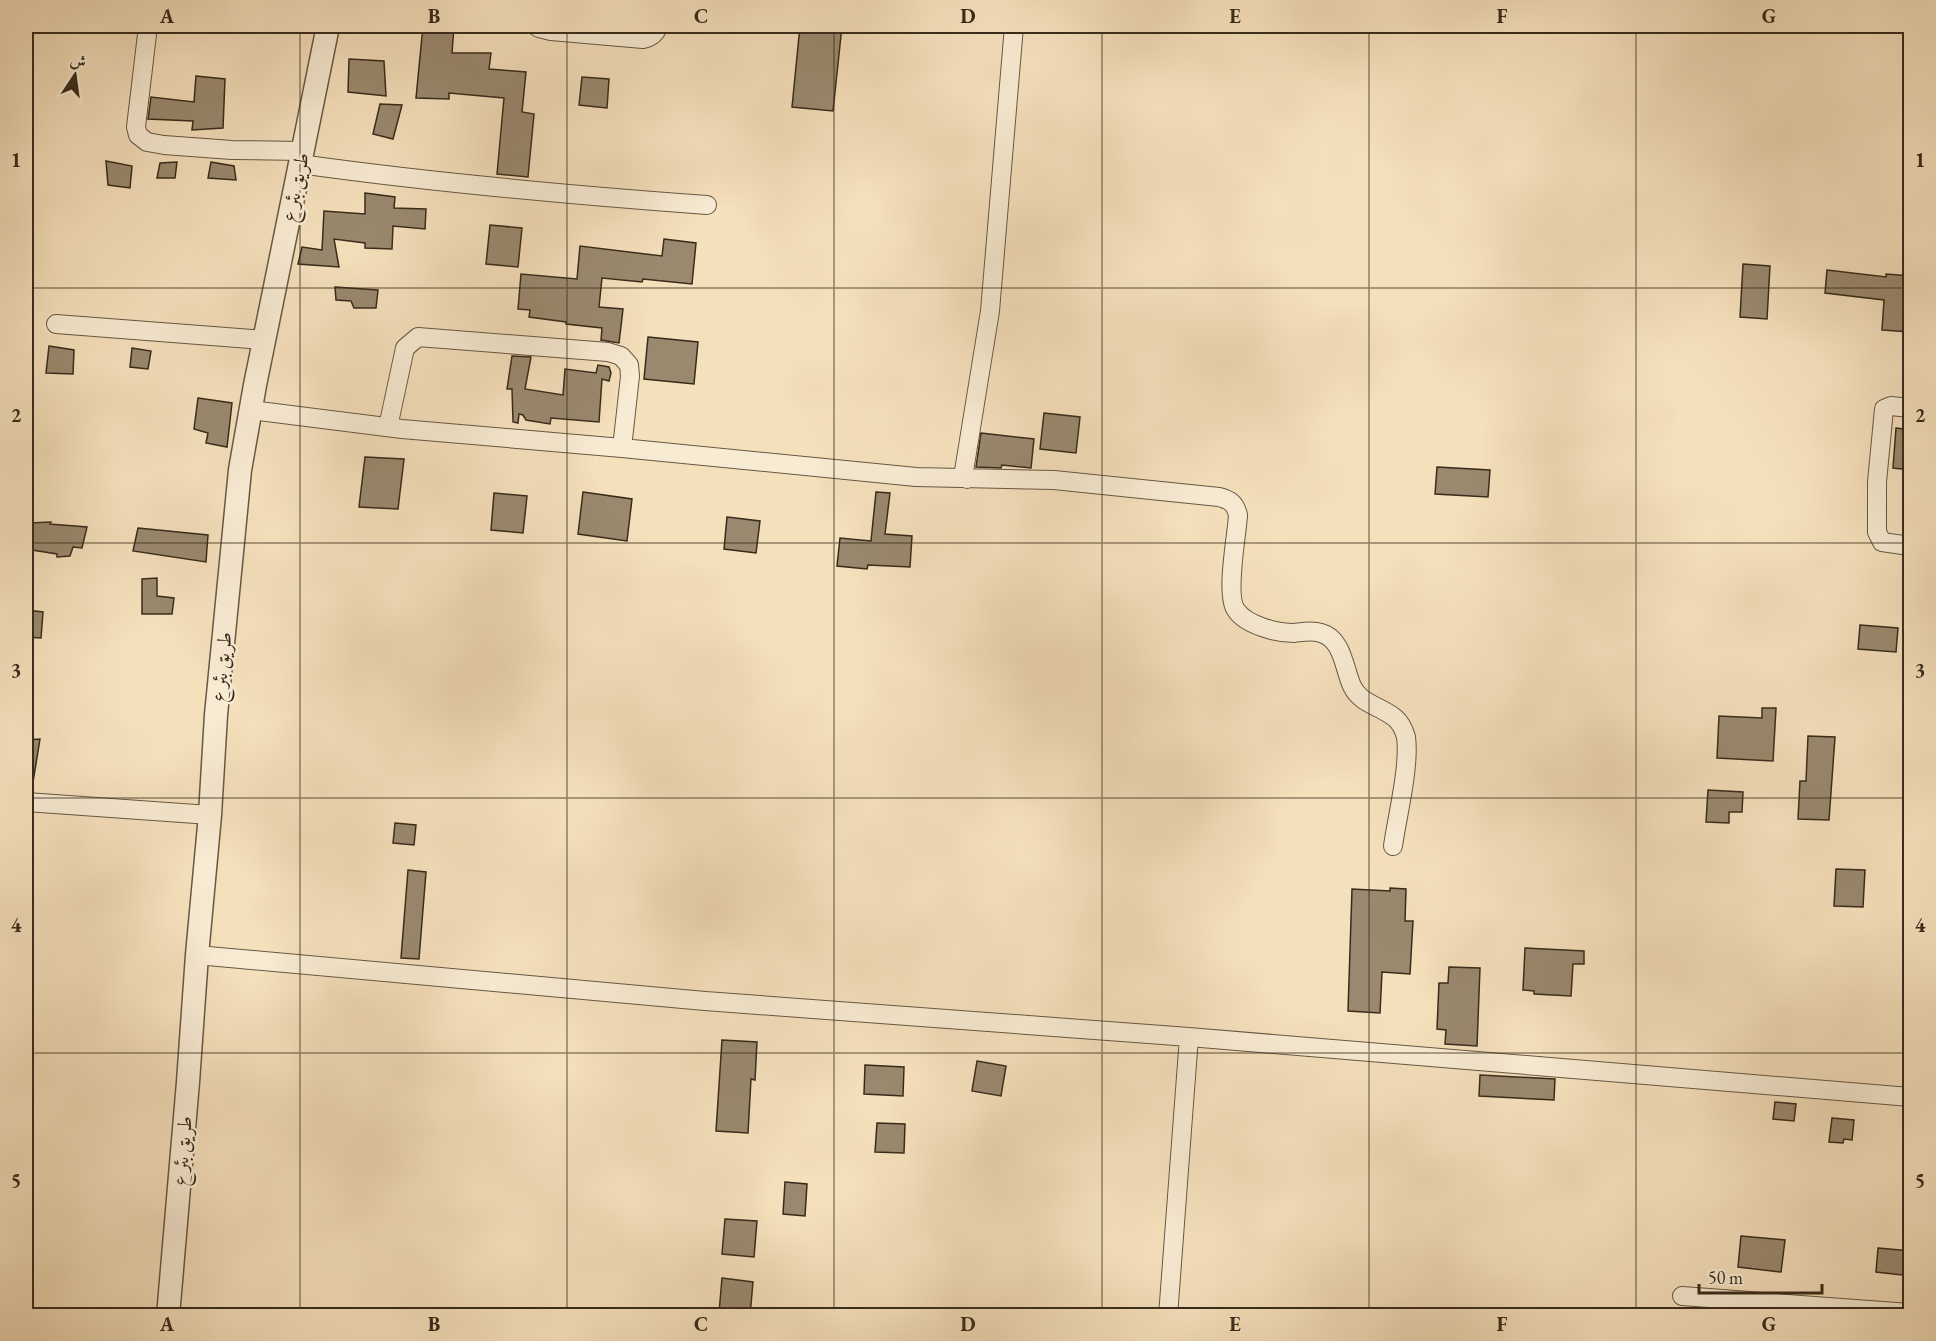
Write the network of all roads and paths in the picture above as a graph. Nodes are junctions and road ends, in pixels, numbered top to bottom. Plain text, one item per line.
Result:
1 (148, 26) edge
2 (328, 26) edge
3 (536, 26) edge
4 (658, 26) edge
5 (1014, 26) edge
6 (302, 157) junction
7 (706, 205) dead end
8 (56, 324) dead end
9 (264, 340) junction
10 (1911, 408) edge
11 (251, 410) junction
12 (388, 427) junction
13 (622, 448) junction
14 (967, 479) junction
15 (1911, 546) edge
16 (26, 802) edge
17 (210, 815) junction
18 (1393, 846) dead end
19 (197, 955) junction
20 (1189, 1037) junction
21 (1911, 1097) edge
22 (1682, 1296) dead end
23 (1911, 1313) edge
24 (168, 1316) edge
25 (1168, 1316) edge

1 - 6 street
2 - 6 street, طريق بئر ع
3 - 4 street
5 - 14 street
6 - 7 street
6 - 9 street, طريق بئر ع
8 - 9 street
9 - 11 street, طريق بئر ع
10 - 15 street
11 - 12 street
11 - 17 street, طريق بئر ع
12 - 13 street
12 - 13 street
13 - 14 street
14 - 18 street
16 - 17 street
17 - 19 street, طريق بئر ع
19 - 20 street
19 - 24 street, طريق بئر ع
20 - 21 street
20 - 25 street
22 - 23 street

